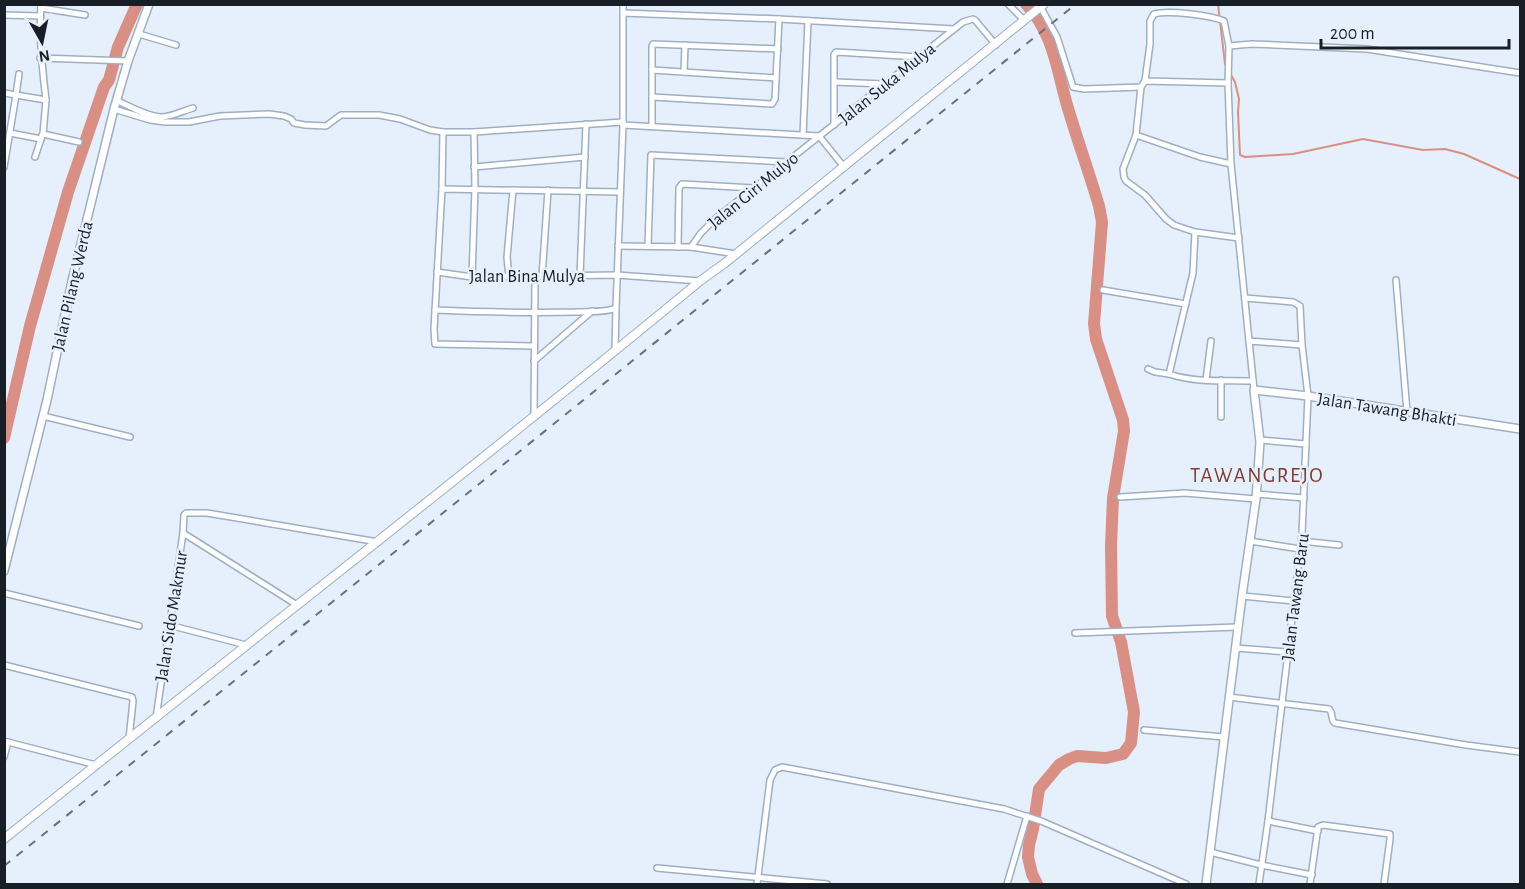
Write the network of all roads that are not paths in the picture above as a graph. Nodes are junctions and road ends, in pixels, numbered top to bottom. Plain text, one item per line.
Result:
1 (149, 4) edge
2 (623, 4) edge
3 (1008, 4) edge
4 (41, 6) edge
5 (1041, 6) edge
6 (623, 13) junction
7 (4, 15) edge
8 (85, 15) dead end
9 (40, 16) junction
10 (779, 19) junction
11 (1025, 19) junction
12 (808, 21) junction
13 (954, 29) junction
14 (139, 34) junction
15 (176, 45) dead end
16 (685, 45) junction
17 (996, 45) junction
18 (1228, 46) junction
19 (777, 49) junction
20 (919, 57) junction
21 (40, 58) junction
22 (125, 61) junction
23 (652, 70) junction
24 (684, 72) junction
25 (1521, 73) edge
26 (19, 74) dead end
27 (776, 78) junction
28 (1145, 81) junction
29 (835, 82) junction
30 (1228, 83) junction
31 (885, 84) junction
32 (1141, 87) junction
33 (4, 93) edge
34 (16, 95) junction
35 (652, 97) junction
36 (46, 100) junction
37 (116, 100) junction
38 (193, 108) dead end
39 (114, 109) junction
40 (623, 123) junction
41 (586, 124) junction
42 (834, 125) junction
43 (652, 126) junction
44 (443, 132) junction
45 (474, 132) junction
46 (10, 133) junction
47 (803, 135) junction
48 (1136, 135) junction
49 (819, 136) junction
50 (42, 137) junction
51 (78, 142) dead end
52 (36, 157) dead end
53 (585, 157) junction
54 (787, 162) junction
55 (1231, 164) junction
56 (4, 166) edge
57 (844, 167) junction
58 (474, 168) junction
59 (475, 188) junction
60 (754, 188) junction
61 (442, 189) junction
62 (513, 190) junction
63 (548, 190) junction
64 (583, 190) junction
65 (620, 192) junction
66 (1195, 232) junction
67 (1239, 238) junction
68 (618, 246) junction
69 (648, 246) junction
70 (678, 247) junction
71 (691, 247) junction
72 (736, 254) junction
73 (437, 272) junction
74 (617, 275) junction
75 (580, 276) junction
76 (472, 277) junction
77 (509, 277) junction
78 (535, 277) junction
79 (542, 277) junction
80 (1396, 280) dead end
81 (700, 281) junction
82 (1103, 290) dead end
83 (1245, 298) junction
84 (1186, 304) junction
85 (616, 308) junction
86 (435, 310) junction
87 (592, 311) junction
88 (535, 313) junction
89 (1211, 341) dead end
90 (1249, 341) junction
91 (1302, 345) junction
92 (534, 346) junction
93 (615, 351) junction
94 (534, 361) junction
95 (1148, 369) dead end
96 (1169, 374) junction
97 (1206, 380) junction
98 (1221, 380) junction
99 (1253, 381) junction
100 (1254, 390) junction
101 (1308, 396) junction
102 (1407, 412) junction
103 (43, 416) junction
104 (534, 417) junction
105 (1221, 417) dead end
106 (1521, 429) edge
107 (130, 437) dead end
108 (1260, 440) junction
109 (1306, 444) junction
110 (1120, 497) dead end
111 (1256, 497) junction
112 (1304, 498) junction
113 (183, 533) junction
114 (1250, 541) junction
115 (1302, 541) junction
116 (378, 542) junction
117 (1339, 545) dead end
118 (1300, 549) junction
119 (4, 571) edge
120 (4, 593) edge
121 (1242, 596) junction
122 (1294, 601) junction
123 (297, 605) junction
124 (169, 625) junction
125 (139, 626) dead end
126 (1238, 627) junction
127 (1075, 633) dead end
128 (246, 645) junction
129 (1235, 648) junction
130 (1288, 652) junction
131 (4, 665) edge
132 (1229, 697) junction
133 (1282, 703) junction
134 (156, 718) junction
135 (1144, 730) dead end
136 (1224, 737) junction
137 (129, 740) junction
138 (6, 742) edge
139 (1521, 752) edge
140 (4, 757) edge
141 (96, 765) junction
142 (1028, 817) junction
143 (1268, 820) junction
144 (1318, 831) junction
145 (4, 839) edge
146 (1210, 852) junction
147 (1262, 865) junction
148 (657, 868) dead end
149 (1312, 875) junction
150 (757, 878) junction
151 (814, 884) edge
152 (757, 885) edge
153 (827, 885) edge
154 (1008, 885) edge
155 (1186, 885) edge
156 (1206, 885) edge
157 (1259, 885) edge
158 (1310, 885) edge
159 (1384, 885) edge

1 - 14 street, Jalan Pilang Werda
2 - 6 street
3 - 11 street
4 - 8 street
4 - 9 street
5 - 11 main road
5 - 32 street
6 - 10 street
6 - 40 street
7 - 9 street
9 - 21 street
10 - 12 street
10 - 19 street
11 - 17 main road
12 - 13 street
12 - 47 street
13 - 17 street
13 - 20 street, Jalan Suka Mulya
14 - 15 street
14 - 22 street, Jalan Pilang Werda
16 - 19 street
16 - 23 street
16 - 24 street
17 - 57 main road
18 - 25 street
18 - 28 street
18 - 30 street
19 - 27 street
20 - 29 street
20 - 31 street, Jalan Suka Mulya
21 - 22 street
21 - 36 street
22 - 37 street, Jalan Pilang Werda
23 - 24 street
23 - 35 street
24 - 27 street
26 - 34 street
27 - 35 street
28 - 30 street
28 - 32 street
29 - 31 street
29 - 42 street
30 - 55 street
31 - 42 street, Jalan Suka Mulya
32 - 48 street
33 - 34 street
34 - 36 street
34 - 46 street
35 - 43 street
36 - 50 street
37 - 38 street
37 - 39 street, Jalan Pilang Werda
39 - 44 street
39 - 103 street, Jalan Pilang Werda
40 - 41 street
40 - 43 street
40 - 65 street
41 - 45 street
41 - 53 street
42 - 49 street, Jalan Suka Mulya
43 - 47 street
44 - 45 street
44 - 61 street
45 - 58 street
46 - 50 street
46 - 56 street
47 - 49 street
48 - 55 street
48 - 66 street
49 - 54 street, Jalan Giri Mulyo
49 - 57 street
50 - 51 street
50 - 52 street
53 - 58 street
53 - 64 street
54 - 60 street, Jalan Giri Mulyo
54 - 69 street
55 - 67 street
57 - 72 main road
58 - 59 street
59 - 61 street
59 - 62 street
59 - 76 street
60 - 70 street
60 - 71 street, Jalan Giri Mulyo
61 - 73 street
62 - 63 street
62 - 77 street
63 - 64 street
63 - 79 street
64 - 65 street
64 - 75 street
65 - 68 street
66 - 67 street
66 - 84 street
67 - 83 street
68 - 69 street
68 - 74 street
69 - 70 street
70 - 71 street
71 - 72 street
72 - 81 main road
73 - 76 street, Jalan Bina Mulya
73 - 86 street
74 - 75 street, Jalan Bina Mulya
74 - 81 street, Jalan Bina Mulya
74 - 85 street
75 - 79 street, Jalan Bina Mulya
76 - 77 street, Jalan Bina Mulya
77 - 78 street, Jalan Bina Mulya
78 - 79 street, Jalan Bina Mulya
78 - 88 street
80 - 102 street
81 - 93 main road
82 - 84 street
83 - 90 street
83 - 91 street, Jalan Tawang Baru
84 - 96 street
85 - 87 street
85 - 93 street
86 - 88 street
86 - 92 street
87 - 88 street
87 - 94 street
88 - 92 street
89 - 97 street
90 - 91 street
90 - 99 street
91 - 101 street, Jalan Tawang Baru
92 - 94 street
93 - 104 main road
94 - 104 street
95 - 96 street
96 - 97 street
97 - 98 street
98 - 99 street
98 - 105 street
99 - 100 street
100 - 101 street, Jalan Tawang Bhakti
100 - 108 street
101 - 102 street, Jalan Tawang Bhakti
101 - 109 street, Jalan Tawang Baru
102 - 106 street, Jalan Tawang Bhakti
103 - 107 street
103 - 119 street, Jalan Pilang Werda
104 - 116 main road
108 - 109 street
108 - 111 street
109 - 112 street, Jalan Tawang Baru
110 - 111 street
111 - 112 street
111 - 114 street
112 - 115 street, Jalan Tawang Baru
113 - 116 street, Jalan Sido Makmur
113 - 123 street
113 - 124 street, Jalan Sido Makmur
114 - 118 street
114 - 121 street
115 - 117 street
115 - 118 street, Jalan Tawang Baru
116 - 123 main road
118 - 122 street, Jalan Tawang Baru
120 - 125 street
121 - 122 street
121 - 126 street
122 - 130 street, Jalan Tawang Baru
123 - 128 main road
124 - 128 street
124 - 134 street, Jalan Sido Makmur
126 - 127 street
126 - 129 street
128 - 134 main road
129 - 130 street
129 - 132 street
130 - 133 street, Jalan Tawang Baru
131 - 137 street
132 - 133 street
132 - 136 street
133 - 139 street
133 - 143 street, Jalan Tawang Baru
134 - 137 main road
135 - 136 street
136 - 146 street
137 - 141 main road
138 - 140 street
138 - 141 street
141 - 145 main road
142 - 150 street
142 - 154 street
142 - 155 street
143 - 144 street
143 - 147 street, Jalan Tawang Baru
144 - 149 street
144 - 159 street
146 - 147 street
146 - 156 street
147 - 149 street
147 - 157 street, Jalan Tawang Baru
148 - 150 street
149 - 158 street
150 - 151 street
150 - 152 street
151 - 153 street

